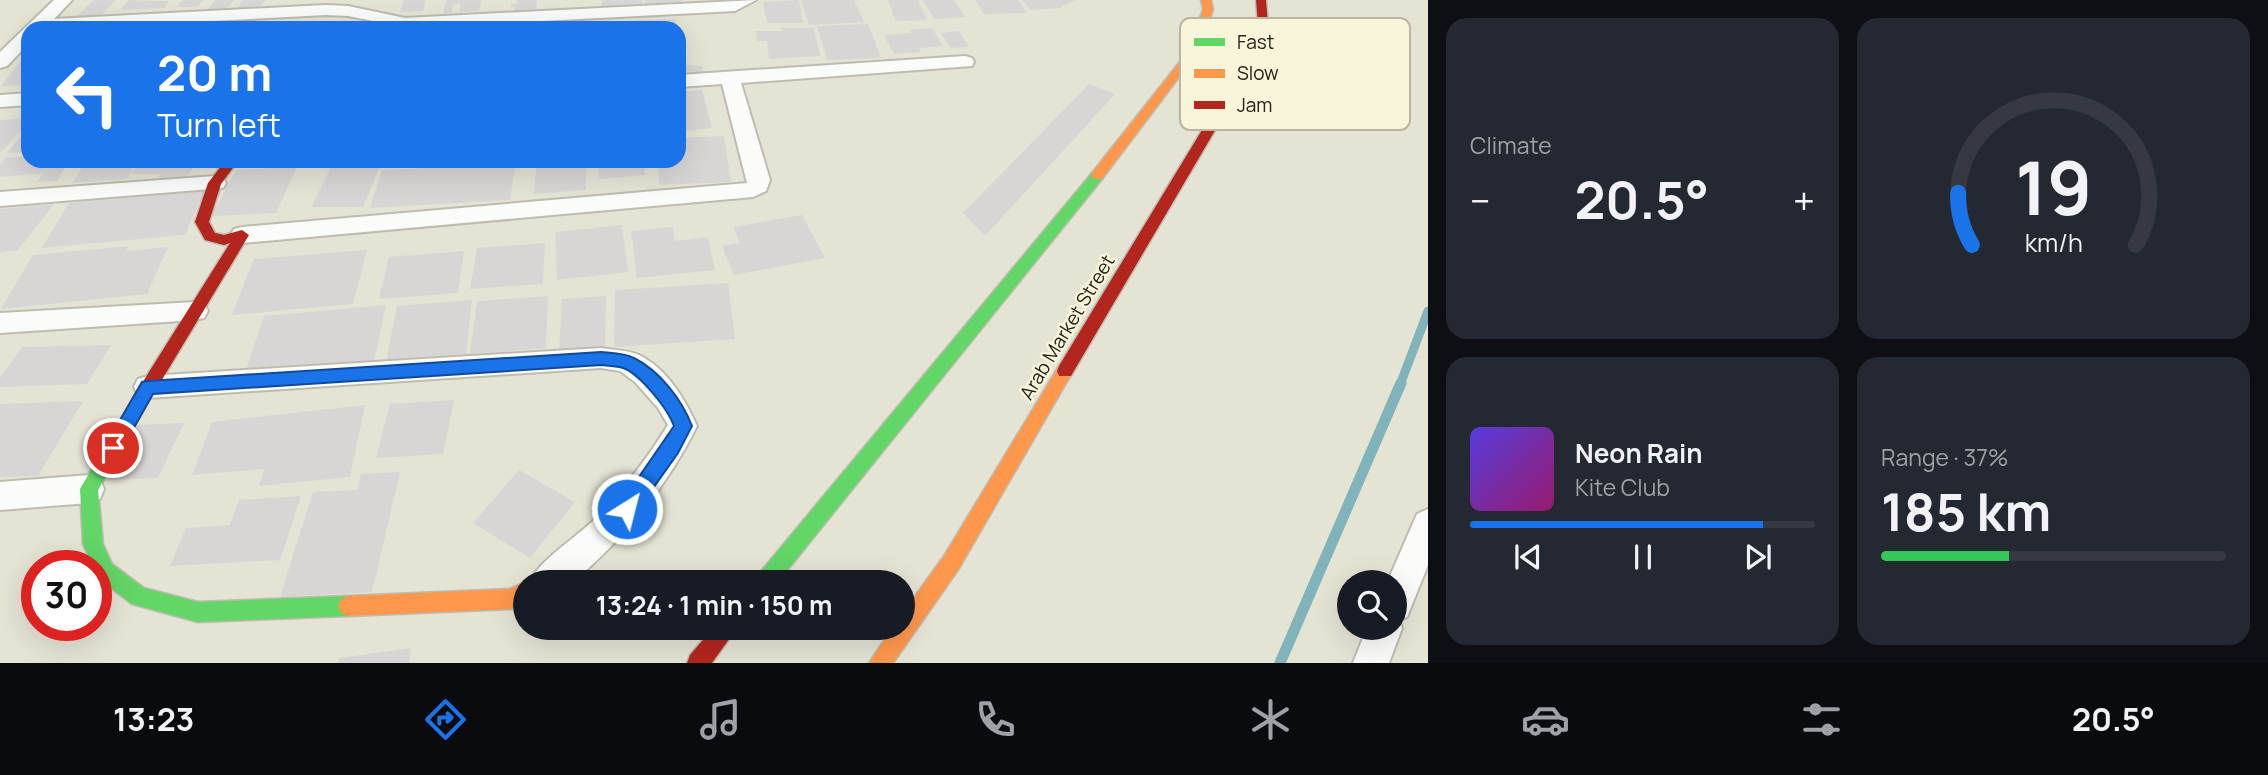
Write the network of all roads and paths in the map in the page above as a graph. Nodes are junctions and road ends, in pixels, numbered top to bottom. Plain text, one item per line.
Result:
1 (64, 0) edge
2 (393, 0) edge
3 (748, 0) edge
4 (1206, 0) edge
5 (1261, 0) edge
6 (326, 9) junction
7 (1205, 18) edge
8 (1262, 18) edge
9 (42, 21) edge
10 (150, 21) edge
11 (320, 21) edge
12 (389, 21) edge
13 (402, 21) edge
14 (474, 21) edge
15 (21, 41) edge
16 (0, 62) edge
17 (965, 62) dead end
18 (1180, 68) edge
19 (730, 78) junction
20 (686, 81) edge
21 (21, 99) edge
22 (0, 100) edge
23 (1209, 130) edge
24 (227, 168) edge
25 (215, 183) junction
26 (0, 199) edge
27 (242, 235) junction
28 (195, 311) junction
29 (0, 323) edge
30 (148, 387) junction
31 (89, 489) junction
32 (0, 496) edge
33 (1428, 524) edge
34 (562, 570) edge
35 (775, 570) edge
36 (1407, 576) edge
37 (513, 598) edge
38 (717, 640) edge
39 (1380, 640) edge
40 (698, 663) edge
41 (880, 663) edge
42 (1371, 663) edge

1 - 9 street
2 - 13 street
3 - 14 street
4 - 7 main road
5 - 8 main road, Arab Market Street
6 - 10 street
6 - 11 street
6 - 12 street
15 - 16 street
17 - 19 street
18 - 35 main road
19 - 20 street
19 - 27 street
21 - 22 street
23 - 41 main road, Arab Market Street
24 - 25 main road
25 - 26 street
25 - 27 main road
27 - 28 main road
28 - 29 street
28 - 30 main road
30 - 31 main road
30 - 34 street
31 - 32 street
31 - 37 main road
33 - 36 street
38 - 40 main road
39 - 42 street

